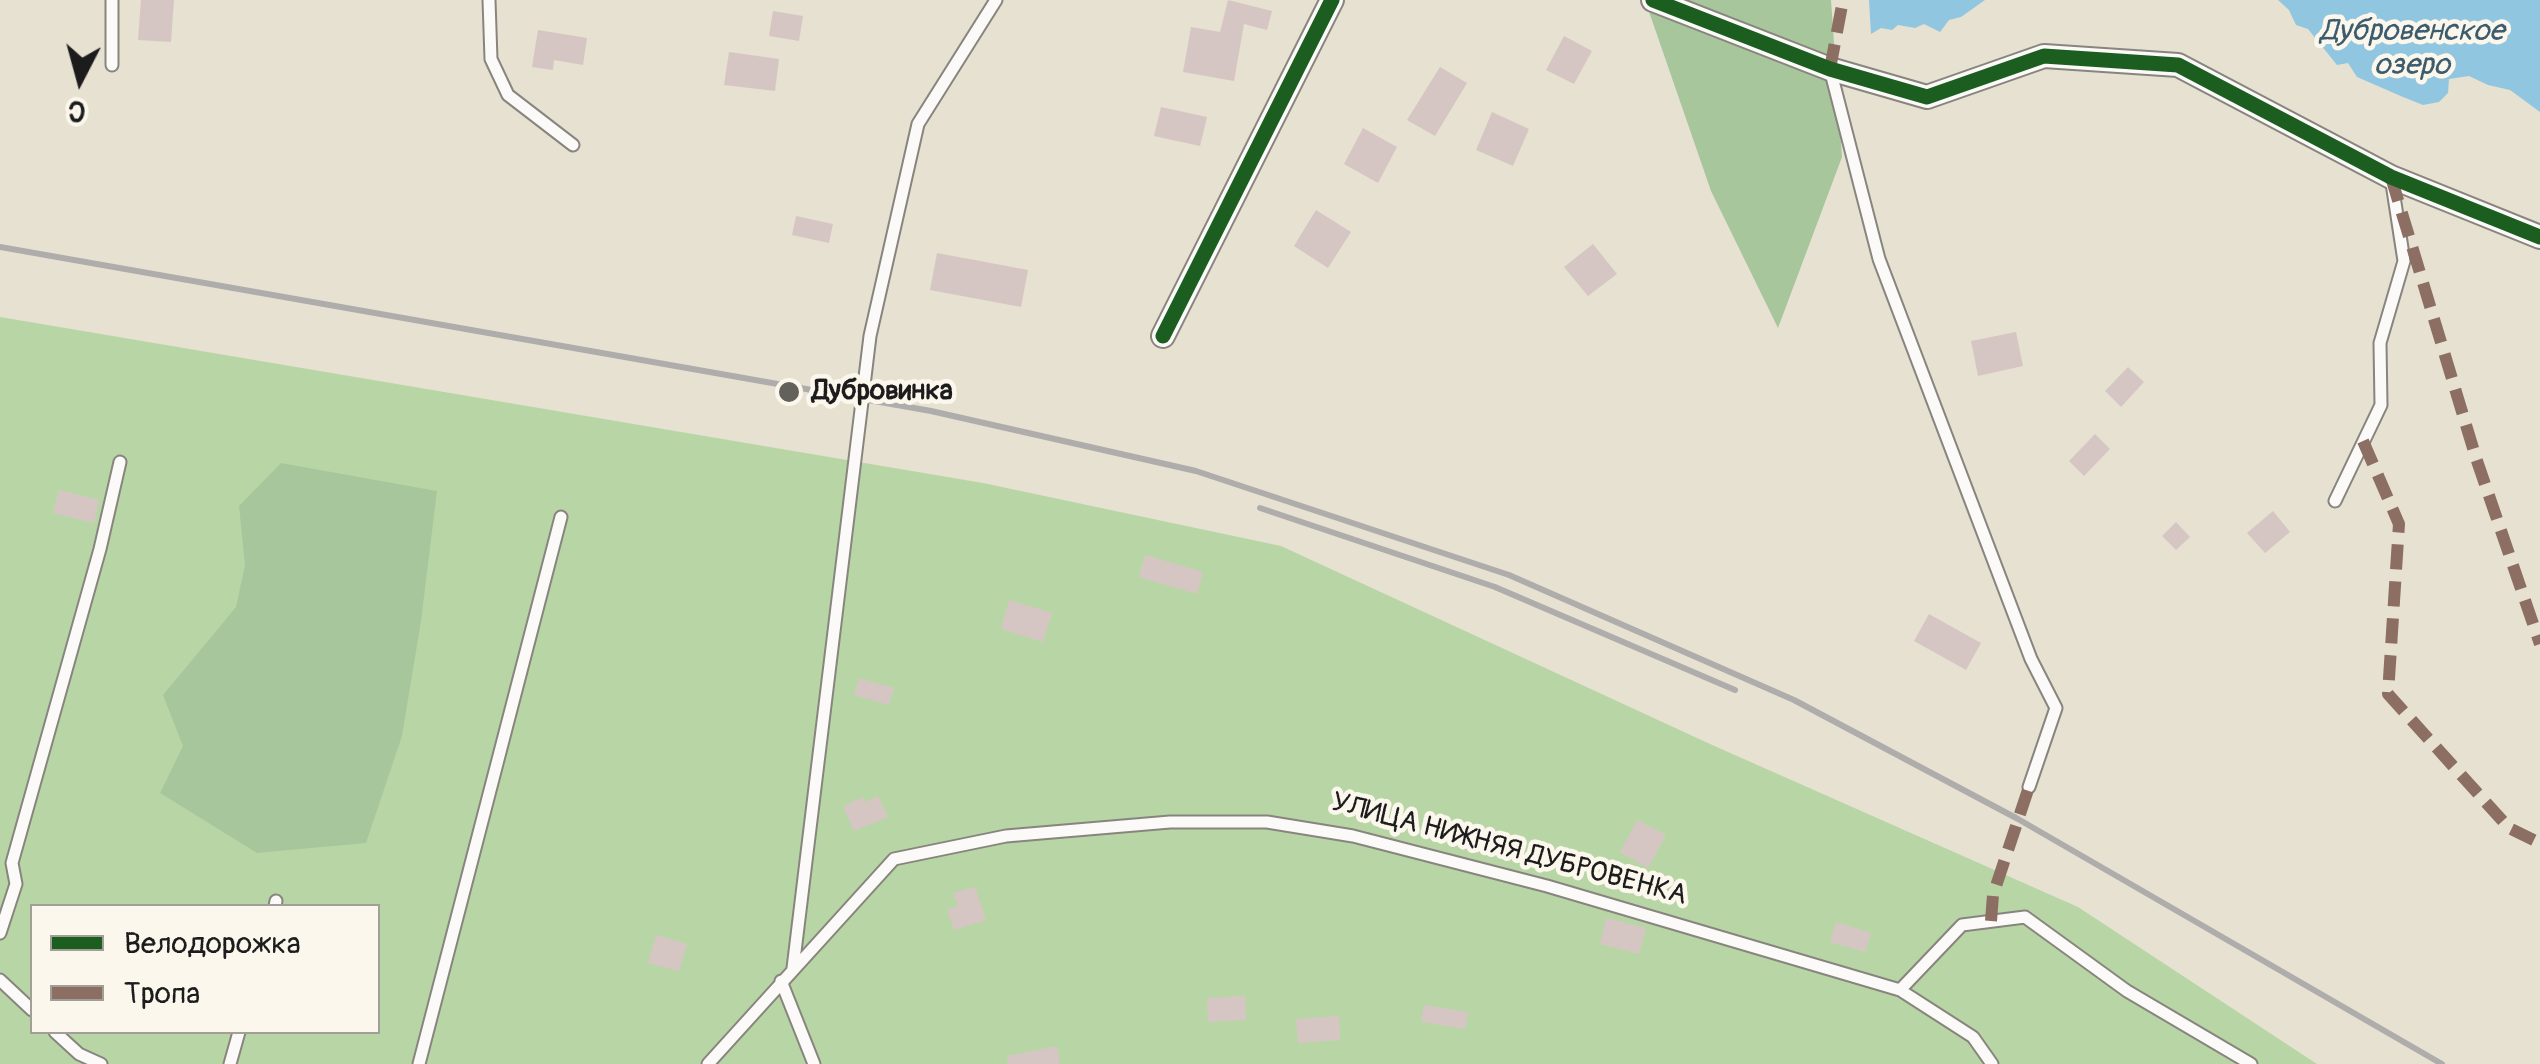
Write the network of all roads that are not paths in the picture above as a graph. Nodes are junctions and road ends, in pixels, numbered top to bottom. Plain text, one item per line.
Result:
1 (112, 0) edge
2 (489, 0) edge
3 (996, 0) edge
4 (1332, 0) edge
5 (1654, 0) edge
6 (112, 66) dead end
7 (1830, 69) junction
8 (573, 146) dead end
9 (2391, 178) junction
10 (2540, 237) edge
11 (1163, 336) dead end
12 (120, 462) dead end
13 (2335, 500) dead end
14 (561, 518) dead end
15 (2029, 787) dead end
16 (0, 932) edge
17 (793, 968) junction
18 (0, 980) edge
19 (781, 982) junction
20 (1900, 990) junction
21 (30, 1008) edge
22 (58, 1034) edge
23 (238, 1034) edge
24 (100, 1064) edge
25 (230, 1064) edge
26 (419, 1064) edge
27 (708, 1064) edge
28 (814, 1064) edge
29 (1992, 1064) edge
30 (2251, 1064) edge

1 - 6 lane
2 - 8 lane
3 - 17 lane
4 - 11 street
5 - 7 street
7 - 9 street
7 - 15 lane
9 - 10 street
9 - 13 lane
12 - 16 lane
14 - 26 lane
17 - 19 lane, УЛИЦА НИЖНЯЯ ДУБРОВЕНКА
17 - 20 lane, УЛИЦА НИЖНЯЯ ДУБРОВЕНКА
18 - 21 lane
19 - 27 lane, УЛИЦА НИЖНЯЯ ДУБРОВЕНКА
19 - 28 lane
20 - 29 lane, УЛИЦА НИЖНЯЯ ДУБРОВЕНКА
20 - 30 lane
22 - 24 lane
23 - 25 lane

